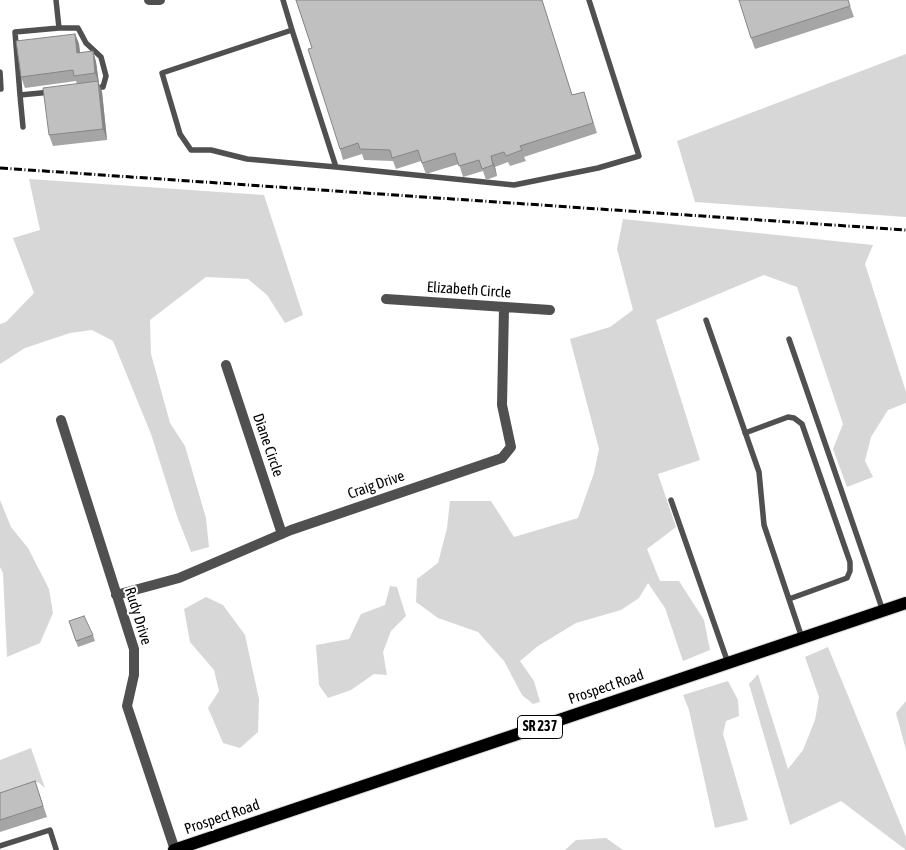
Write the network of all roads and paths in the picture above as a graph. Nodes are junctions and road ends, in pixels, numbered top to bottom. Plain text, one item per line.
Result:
1 (56, 0) edge
2 (149, 0) edge
3 (160, 0) edge
4 (283, 0) edge
5 (590, 0) edge
6 (59, 28) junction
7 (292, 30) junction
8 (0, 72) edge
9 (1, 89) edge
10 (20, 95) junction
11 (22, 127) dead end
12 (336, 167) junction
13 (386, 299) dead end
14 (504, 308) junction
15 (550, 310) dead end
16 (706, 320) dead end
17 (789, 339) dead end
18 (226, 366) dead end
19 (61, 420) dead end
20 (745, 434) junction
21 (671, 500) dead end
22 (282, 534) junction
23 (116, 595) junction
24 (789, 599) junction
25 (906, 603) edge
26 (883, 611) junction
27 (802, 638) junction
28 (728, 663) junction
29 (0, 846) edge
30 (56, 850) edge
31 (174, 850) edge

1 - 6 lane
2 - 3 street
4 - 7 lane
5 - 12 lane
6 - 10 lane
6 - 10 lane
7 - 12 lane
7 - 12 lane
8 - 9 lane
10 - 11 lane
13 - 14 street, Elizabeth Circle
14 - 15 street, Elizabeth Circle
14 - 22 street, Craig Drive
16 - 20 lane
17 - 26 lane
18 - 22 street, Diane Circle
19 - 23 street, Rudy Drive
20 - 24 lane
20 - 24 lane
21 - 28 lane
22 - 23 street, Craig Drive
23 - 31 street, Rudy Drive
24 - 27 lane
25 - 26 main road, Prospect Road / SR 237
26 - 27 main road, Prospect Road / SR 237
27 - 28 main road, Prospect Road / SR 237
28 - 31 main road, Prospect Road / SR 237
29 - 30 lane

